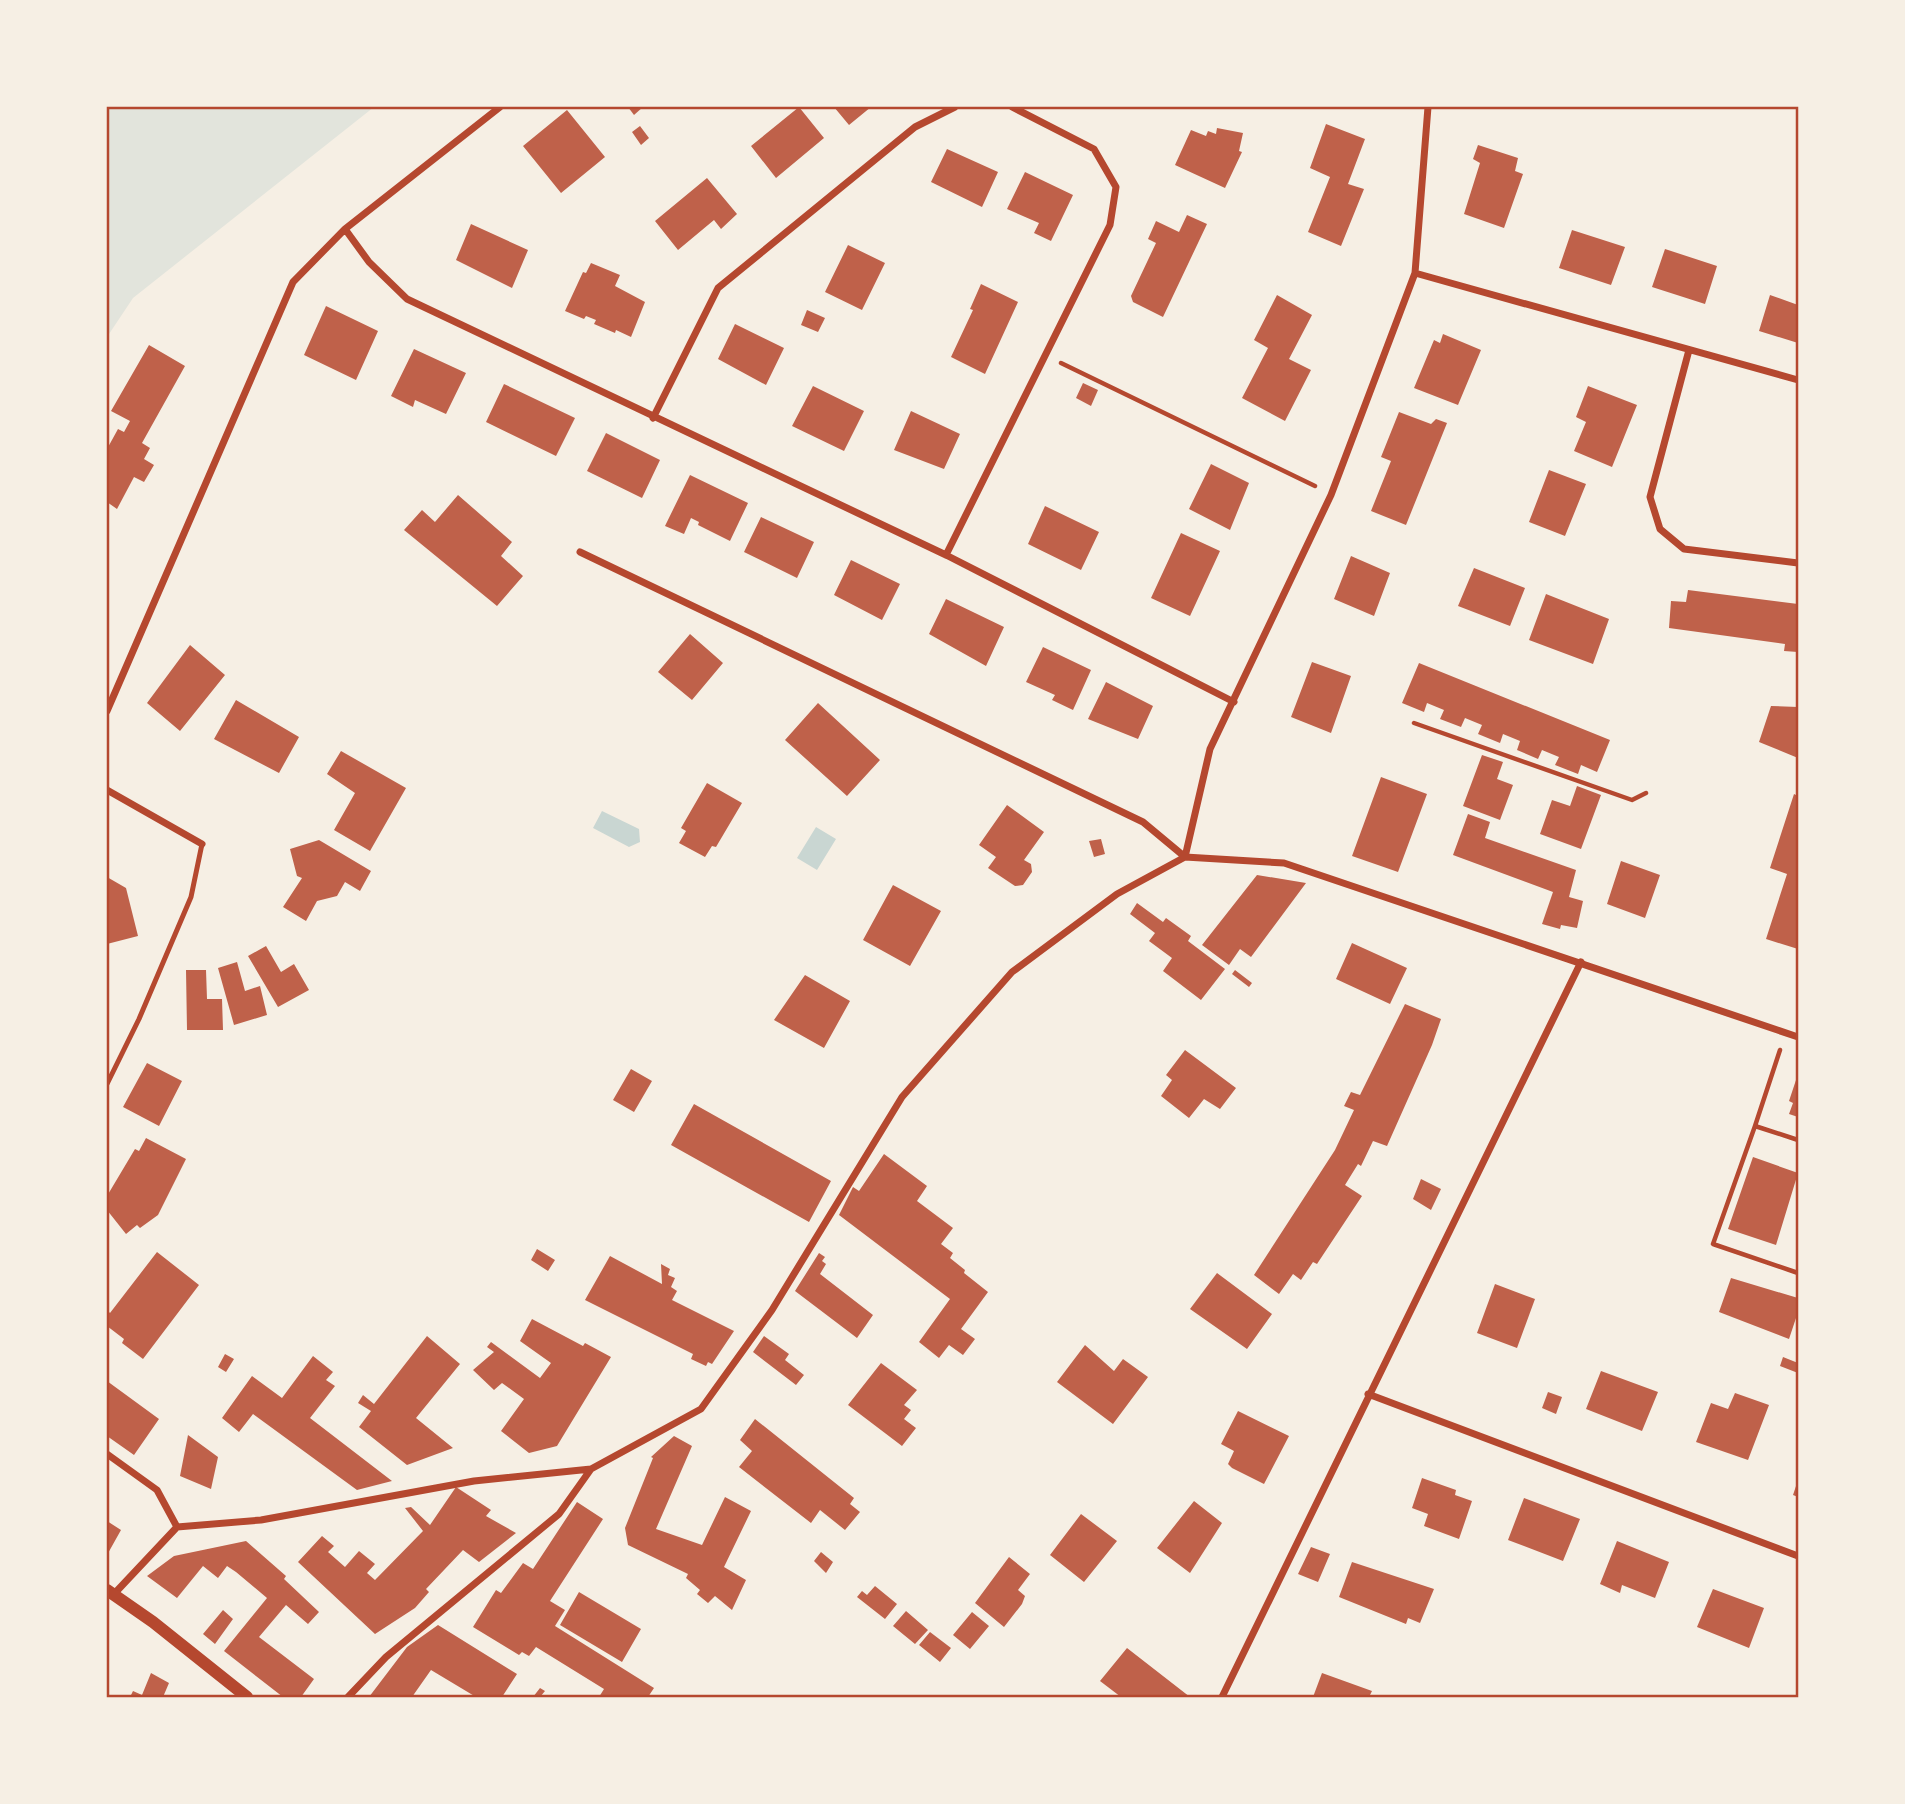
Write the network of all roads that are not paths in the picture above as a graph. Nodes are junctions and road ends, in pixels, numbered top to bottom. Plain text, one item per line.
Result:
1 (500, 107) edge
2 (955, 107) edge
3 (1012, 107) edge
4 (1428, 107) edge
5 (345, 229) junction
6 (1415, 273) junction
7 (1689, 350) junction
8 (1798, 380) edge
9 (653, 418) junction
10 (580, 552) dead end
11 (946, 555) junction
12 (1798, 563) edge
13 (1234, 702) junction
14 (107, 711) edge
15 (107, 790) edge
16 (202, 844) joint
17 (1185, 857) junction
18 (1581, 962) junction
19 (1798, 1038) edge
20 (107, 1084) edge
21 (1368, 1394) junction
22 (107, 1454) edge
23 (591, 1469) junction
24 (177, 1527) junction
25 (1798, 1556) edge
26 (110, 1592) edge
27 (247, 1697) edge
28 (348, 1697) edge
29 (1222, 1697) edge

1 - 5 street
2 - 9 street
3 - 11 street
4 - 6 street
5 - 9 street
5 - 14 street
6 - 7 street
6 - 13 street
7 - 8 street
7 - 12 street
9 - 11 street
10 - 17 street
11 - 13 street
13 - 17 street
15 - 16 street
16 - 20 lane
17 - 18 street
17 - 23 street
18 - 19 street
18 - 21 street
21 - 25 street
21 - 29 street
22 - 24 street
23 - 24 street
23 - 28 street
24 - 26 street
26 - 27 street

